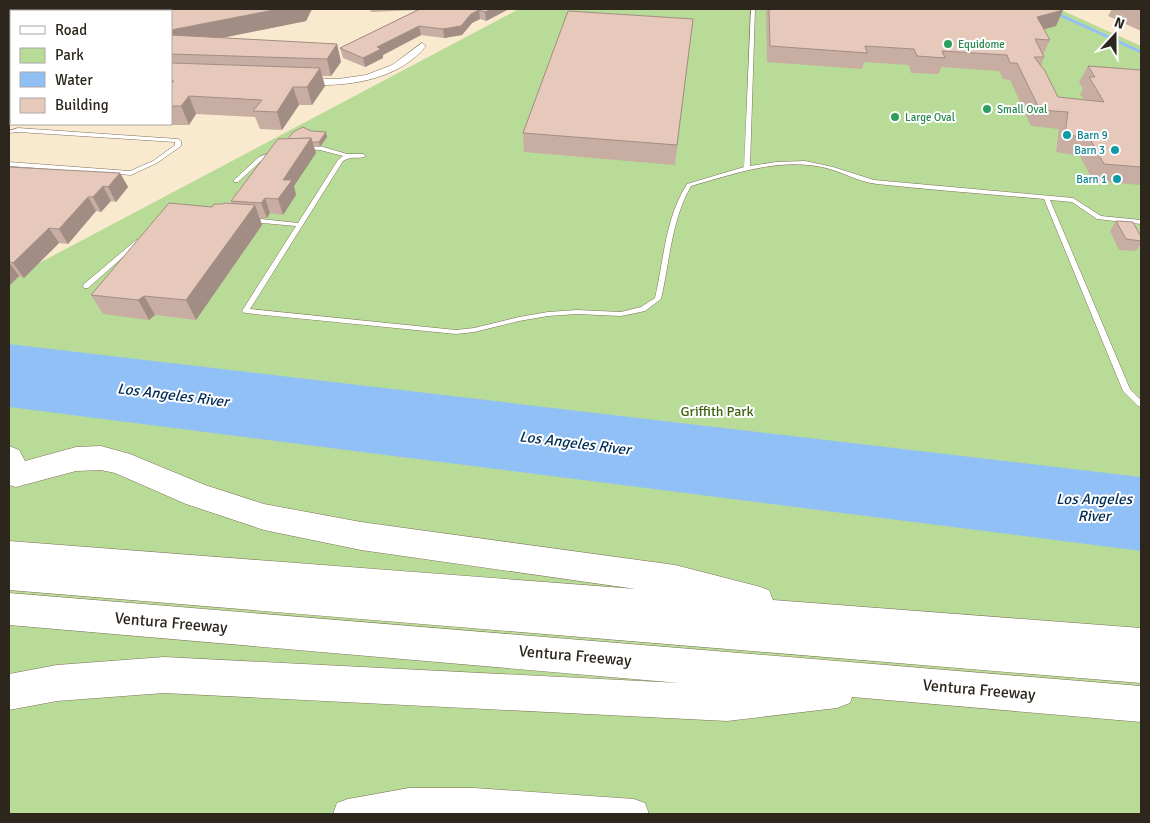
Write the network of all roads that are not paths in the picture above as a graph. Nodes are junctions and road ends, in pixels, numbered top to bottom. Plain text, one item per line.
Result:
1 (753, 9) edge
2 (422, 46) dead end
3 (294, 81) edge
4 (9, 132) edge
5 (302, 148) edge
6 (279, 151) edge
7 (346, 156) junction
8 (363, 156) dead end
9 (9, 164) edge
10 (747, 168) junction
11 (236, 181) dead end
12 (1046, 198) junction
13 (241, 219) edge
14 (1141, 222) edge
15 (300, 225) junction
16 (140, 240) edge
17 (86, 286) dead end
18 (1141, 404) edge
19 (11, 473) edge
20 (9, 554) edge
21 (9, 576) edge
22 (9, 609) edge
23 (829, 620) junction
24 (182, 624) junction
25 (1141, 645) edge
26 (1141, 666) edge
27 (1141, 680) edge
28 (895, 683) junction
29 (9, 692) edge
30 (1141, 704) edge
31 (348, 814) edge
32 (634, 814) edge

1 - 10 lane
2 - 3 street
4 - 9 lane
5 - 7 lane
6 - 11 lane
7 - 8 lane
7 - 15 lane
10 - 12 lane
10 - 15 lane
12 - 14 lane
12 - 18 lane
13 - 15 lane
16 - 17 lane
19 - 23 highway
20 - 23 highway
21 - 26 highway
22 - 24 highway, Ventura Freeway
23 - 25 highway
24 - 27 highway
24 - 28 highway, Ventura Freeway
28 - 29 highway
28 - 30 highway, Ventura Freeway
31 - 32 street

